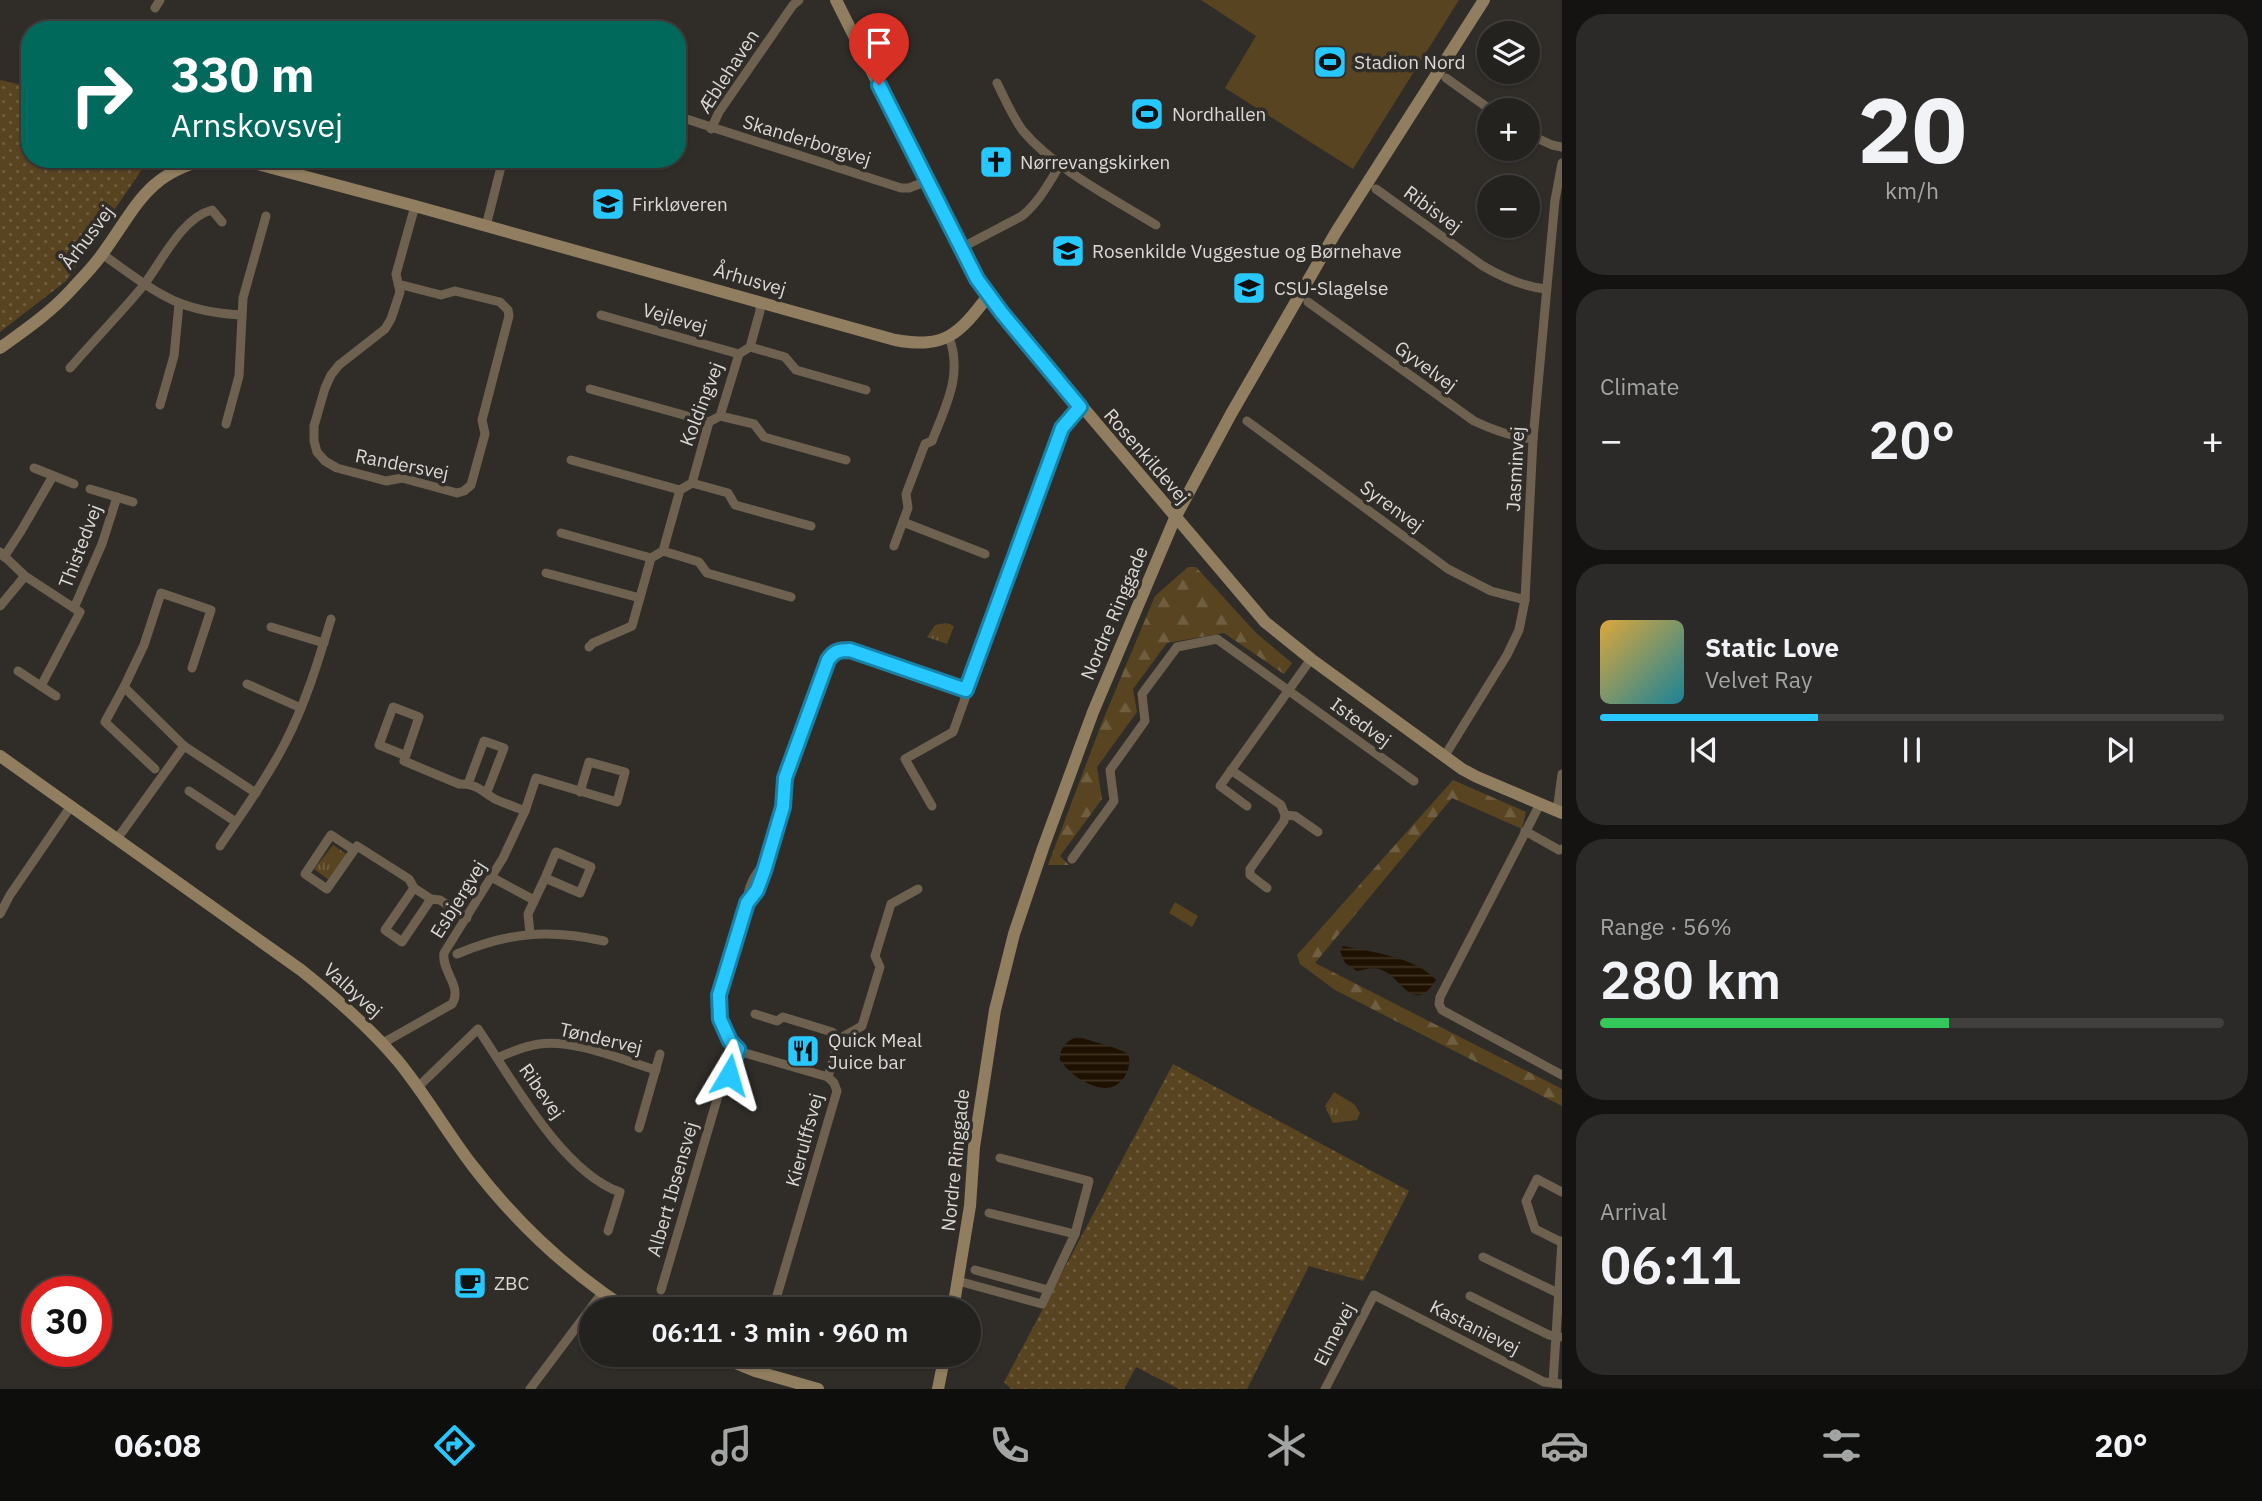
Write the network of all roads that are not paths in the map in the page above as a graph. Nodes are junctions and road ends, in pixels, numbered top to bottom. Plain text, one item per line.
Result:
1 (799, 0) edge
2 (836, 0) edge
3 (1484, 0) edge
4 (1446, 78) dead end
5 (998, 83) dead end
6 (1477, 100) edge
7 (686, 119) edge
8 (711, 129) junction
9 (1540, 140) edge
10 (1562, 147) edge
11 (1562, 163) edge
12 (1060, 165) junction
13 (178, 168) edge
14 (300, 168) edge
15 (501, 168) edge
16 (927, 181) junction
17 (1376, 189) dead end
18 (415, 206) junction
19 (266, 216) dead end
20 (222, 222) dead end
21 (1156, 225) dead end
22 (486, 226) junction
23 (961, 248) junction
24 (102, 254) junction
25 (144, 284) junction
26 (398, 284) junction
27 (1546, 289) junction
28 (988, 296) junction
29 (760, 302) junction
30 (1308, 302) dead end
31 (179, 304) junction
32 (241, 315) junction
33 (601, 315) dead end
34 (949, 337) junction
35 (750, 347) junction
36 (0, 348) edge
37 (739, 354) junction
38 (70, 368) dead end
39 (590, 389) dead end
40 (866, 390) dead end
41 (160, 405) dead end
42 (1080, 407) junction
43 (720, 416) junction
44 (1247, 421) dead end
45 (709, 422) junction
46 (226, 424) dead end
47 (1532, 439) junction
48 (572, 460) dead end
49 (846, 460) dead end
50 (34, 468) dead end
51 (53, 476) junction
52 (692, 483) junction
53 (74, 484) dead end
54 (90, 489) dead end
55 (680, 490) junction
56 (117, 497) junction
57 (133, 502) dead end
58 (1175, 518) junction
59 (903, 522) junction
60 (811, 526) dead end
61 (561, 533) dead end
62 (894, 546) dead end
63 (663, 551) junction
64 (985, 554) dead end
65 (2, 555) edge
66 (651, 558) junction
67 (546, 573) dead end
68 (25, 576) junction
69 (791, 597) dead end
70 (640, 598) junction
71 (1525, 600) junction
72 (0, 606) edge
73 (74, 608) junction
74 (331, 618) dead end
75 (271, 627) dead end
76 (324, 643) junction
77 (589, 647) dead end
78 (1311, 659) junction
79 (192, 668) dead end
80 (18, 671) dead end
81 (247, 684) dead end
82 (41, 686) junction
83 (124, 687) junction
84 (966, 690) junction
85 (1288, 691) junction
86 (56, 696) dead end
87 (301, 708) junction
88 (184, 746) junction
89 (404, 755) junction
90 (0, 756) edge
91 (1444, 757) junction
92 (155, 769) dead end
93 (1231, 770) junction
94 (1562, 774) edge
95 (1414, 781) dead end
96 (468, 784) junction
97 (189, 791) dead end
98 (487, 792) junction
99 (580, 792) junction
100 (256, 793) junction
101 (1540, 804) junction
102 (71, 806) junction
103 (932, 806) dead end
104 (1247, 806) dead end
105 (525, 811) junction
106 (1559, 812) edge
107 (1285, 815) junction
108 (236, 822) junction
109 (1525, 831) junction
110 (1318, 832) dead end
111 (117, 839) junction
112 (220, 846) dead end
113 (1562, 849) edge
114 (354, 850) junction
115 (1072, 859) dead end
116 (493, 878) junction
117 (545, 878) junction
118 (414, 888) junction
119 (1268, 888) dead end
120 (918, 889) dead end
121 (431, 899) junction
122 (534, 900) junction
123 (0, 914) edge
124 (467, 918) junction
125 (530, 933) junction
126 (604, 941) dead end
127 (457, 954) dead end
128 (755, 1014) dead end
129 (839, 1039) junction
130 (383, 1044) junction
131 (738, 1049) junction
132 (660, 1054) dead end
133 (498, 1058) junction
134 (656, 1070) junction
135 (1562, 1075) edge
136 (828, 1077) junction
137 (418, 1087) junction
138 (639, 1128) dead end
139 (1000, 1158) dead end
140 (1562, 1192) edge
141 (989, 1213) dead end
142 (608, 1231) dead end
143 (1075, 1234) junction
144 (1562, 1244) edge
145 (1483, 1257) dead end
146 (975, 1270) dead end
147 (958, 1281) junction
148 (661, 1290) dead end
149 (1048, 1290) junction
150 (602, 1293) junction
151 (1560, 1294) edge
152 (1374, 1295) joint
153 (1470, 1296) dead end
154 (608, 1297) edge
155 (777, 1297) edge
156 (955, 1297) edge
157 (1559, 1337) edge
158 (745, 1367) edge
159 (756, 1367) edge
160 (942, 1367) edge
161 (755, 1371) junction
162 (1557, 1383) edge
163 (1329, 1388) edge
164 (530, 1389) edge
165 (818, 1389) edge
166 (938, 1389) edge

1 - 8 street, Æblehaven
2 - 16 street, Rosenkildevej
3 - 58 street, Nordre Ringgade
4 - 6 street
5 - 12 street
7 - 8 street, Skanderborgvej
8 - 16 street, Skanderborgvej
9 - 10 street
11 - 27 street, Jasminvej
12 - 21 street
12 - 23 street
13 - 24 street, Århusvej
14 - 18 street, Århusvej
15 - 22 street
16 - 23 street, Rosenkildevej
17 - 27 street, Ribisvej
18 - 22 street, Århusvej
18 - 26 street, Randersvej
19 - 32 street
20 - 25 street
22 - 29 street, Århusvej
23 - 28 street, Rosenkildevej
24 - 25 street
24 - 36 street, Århusvej
25 - 31 street
25 - 38 street
26 - 26 street, Randersvej
27 - 47 street, Jasminvej
28 - 34 street
28 - 42 street, Rosenkildevej
29 - 34 street, Århusvej
29 - 35 street
30 - 47 street, Gyvelvej
31 - 32 street
31 - 41 street
32 - 46 street
33 - 37 street, Vejlevej
34 - 59 street
35 - 37 street, Koldingvej
35 - 40 street
37 - 43 street, Koldingvej
39 - 45 street
42 - 58 street, Rosenkildevej
42 - 84 street
43 - 45 street, Koldingvej
43 - 49 street
44 - 71 street, Syrenvej
45 - 52 street, Koldingvej
47 - 71 street, Jasminvej
48 - 55 street
50 - 51 street, Thistedvej
51 - 53 street, Thistedvej
51 - 65 street, Thistedvej
52 - 55 street
52 - 60 street
54 - 56 street, Thistedvej
55 - 63 street
56 - 57 street, Thistedvej
56 - 73 street, Thistedvej
58 - 78 street, Rosenkildevej
58 - 147 street, Nordre Ringgade
59 - 62 street
59 - 64 street
61 - 66 street
63 - 66 street
63 - 69 street
65 - 68 street, Thistedvej
66 - 70 street
67 - 70 street
68 - 72 street
68 - 73 street, Thistedvej
70 - 77 street
71 - 91 street, Jasminvej
73 - 82 street, Thistedvej
74 - 76 street
75 - 76 street
76 - 87 street
78 - 85 street
78 - 91 street, Rosenkildevej
79 - 83 street
80 - 82 street
81 - 87 street
82 - 86 street
83 - 88 street
83 - 92 street
84 - 103 street
84 - 131 street
85 - 93 street
85 - 95 street, Istedvej
85 - 115 street, Istedvej
87 - 100 street
88 - 100 street
88 - 111 street
89 - 89 street
89 - 96 street
90 - 102 street, Valbyvej
91 - 101 street, Rosenkildevej
93 - 104 street
93 - 107 street
94 - 106 street
96 - 98 street
96 - 98 street
97 - 108 street
98 - 105 street
99 - 99 street
99 - 105 street, Esbjergvej
100 - 108 street
101 - 106 street, Rosenkildevej
101 - 109 street
102 - 111 street, Valbyvej
102 - 123 street
105 - 116 street, Esbjergvej
107 - 110 street
107 - 119 street
108 - 112 street
109 - 113 street
109 - 135 street
111 - 130 street, Valbyvej
114 - 114 street
114 - 118 street
116 - 122 street
116 - 124 street, Esbjergvej
117 - 117 street
117 - 122 street
118 - 121 street
118 - 121 street
120 - 129 street
121 - 124 street
122 - 125 street
124 - 130 street, Esbjergvej
125 - 126 street
125 - 127 street
128 - 129 street
129 - 136 street, Kierulffsvej
130 - 137 street, Valbyvej
131 - 136 street
131 - 148 street, Albert Ibsensvej
132 - 134 street, Tøndervej
133 - 134 street, Tøndervej
133 - 137 street, Ribevej
133 - 142 street, Ribevej
134 - 138 street, Tøndervej
136 - 155 street, Kierulffsvej
137 - 150 street, Valbyvej
139 - 143 street
140 - 144 street
141 - 143 street
143 - 149 street
144 - 151 street
145 - 151 street
146 - 149 street
147 - 149 street
147 - 156 street, Nordre Ringgade
150 - 154 street, Valbyvej
150 - 164 street
151 - 157 street
152 - 162 street, Kastanievej
152 - 163 street, Elmevej
153 - 157 street
157 - 162 street
158 - 161 street
159 - 161 street
160 - 166 street
161 - 165 street

